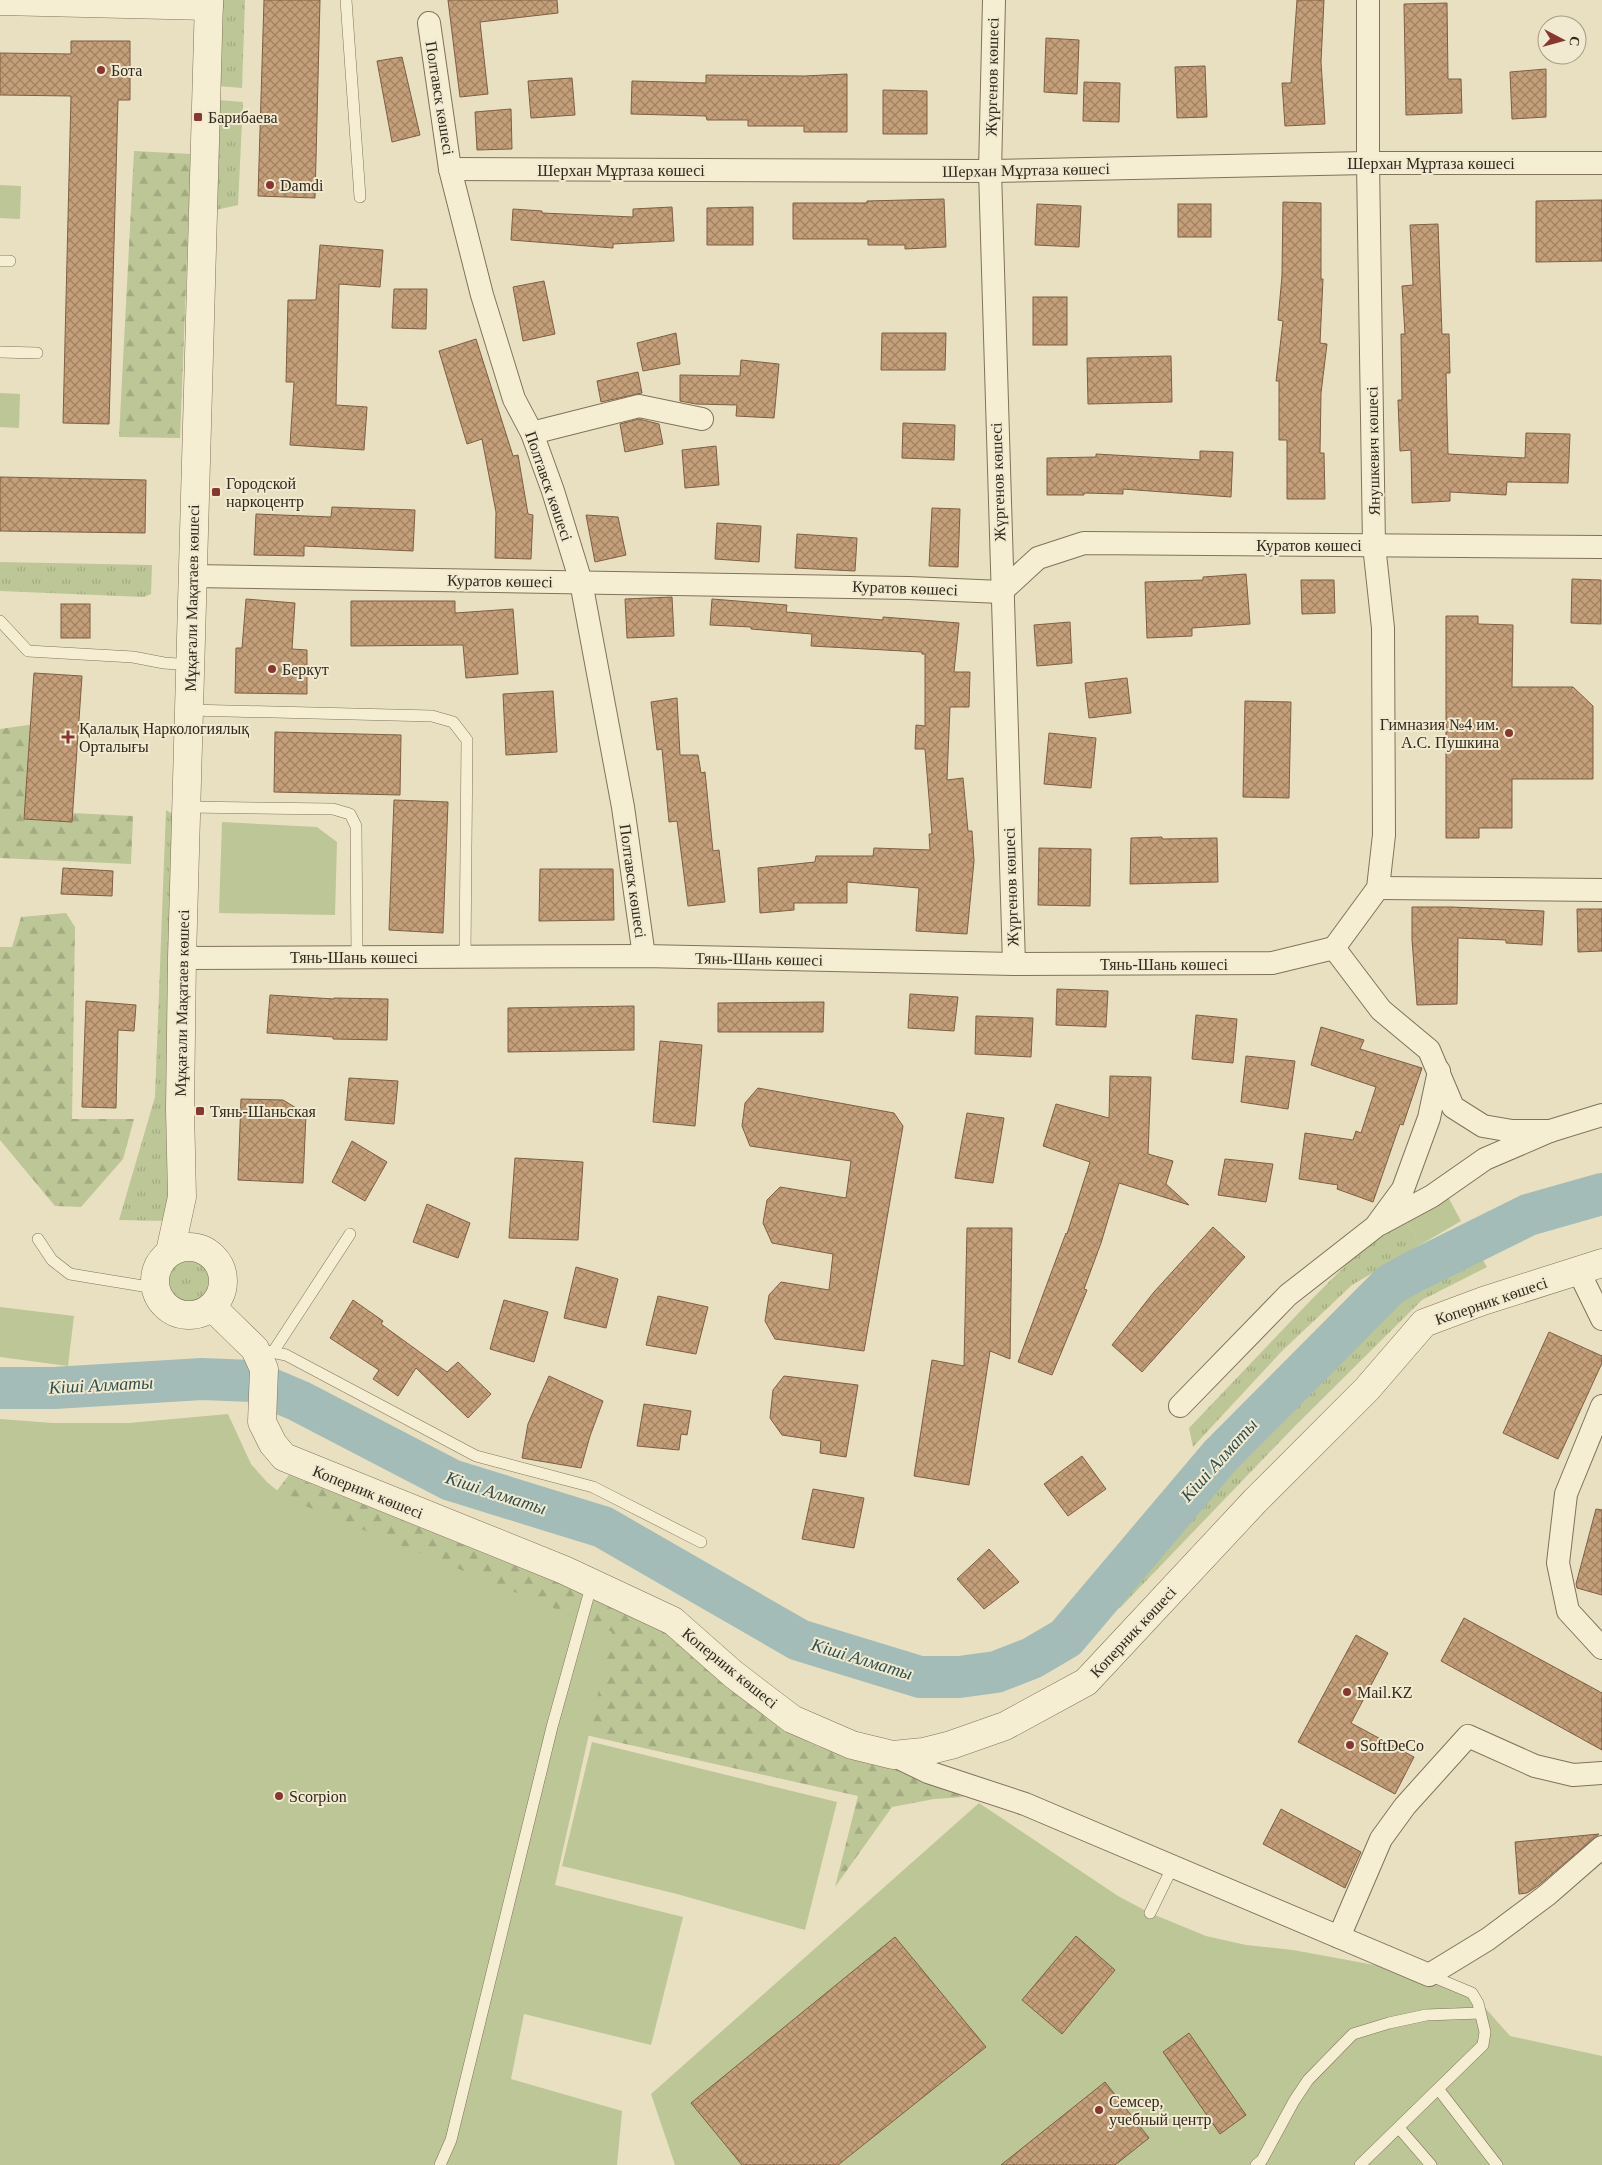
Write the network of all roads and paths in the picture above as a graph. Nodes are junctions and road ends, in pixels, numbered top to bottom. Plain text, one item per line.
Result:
1 (0, 0) edge
2 (346, 0) edge
3 (994, 0) edge
4 (1368, 0) edge
5 (209, 3) edge
6 (429, 23) dead end
7 (1368, 163) junction
8 (1602, 163) edge
9 (450, 169) junction
10 (990, 171) junction
11 (360, 197) dead end
12 (0, 352) edge
13 (37, 353) dead end
14 (702, 419) dead end
15 (532, 433) junction
16 (1374, 545) junction
17 (1602, 547) edge
18 (192, 576) junction
19 (581, 582) junction
20 (1001, 592) junction
21 (0, 621) edge
22 (191, 665) junction
23 (190, 710) junction
24 (187, 807) junction
25 (1378, 888) junction
26 (1602, 890) edge
27 (1334, 948) junction
28 (357, 956) junction
29 (644, 956) junction
30 (464, 957) junction
31 (182, 958) junction
32 (1014, 964) junction
33 (1439, 1071) junction
34 (1602, 1115) edge
35 (1550, 1131) junction
36 (182, 1197) junction
37 (1375, 1227) junction
38 (350, 1234) dead end
39 (38, 1239) dead end
40 (202, 1249) junction
41 (170, 1252) junction
42 (1590, 1267) edge
43 (155, 1288) junction
44 (212, 1307) junction
45 (1602, 1319) edge
46 (264, 1358) junction
47 (1180, 1406) dead end
48 (1602, 1406) edge
49 (701, 1542) dead end
50 (592, 1583) junction
51 (1602, 1648) edge
52 (893, 1755) junction
53 (1602, 1773) edge
54 (1602, 1847) edge
55 (1173, 1866) junction
56 (1150, 1913) dead end
57 (1339, 1937) junction
58 (1429, 1975) junction
59 (1480, 2013) junction
60 (1439, 2090) junction
61 (1399, 2128) junction
62 (440, 2165) edge
63 (1256, 2165) edge
64 (1361, 2165) edge
65 (1431, 2165) edge
66 (1497, 2165) edge

1 - 5 street
2 - 11 lane
3 - 10 street, Жүргенов көшесі
4 - 7 street, Янушкевич көшесі
5 - 18 street, Мұқағали Мақатаев көшесі
6 - 9 street, Полтавск көшесі
7 - 8 street, Шерхан Мұртаза көшесі
7 - 10 street, Шерхан Мұртаза көшесі
7 - 16 street, Янушкевич көшесі
9 - 10 street, Шерхан Мұртаза көшесі
9 - 15 street, Полтавск көшесі
10 - 20 street, Жүргенов көшесі
12 - 13 lane
14 - 15 street
15 - 19 street, Полтавск көшесі
16 - 17 street, Куратов көшесі
16 - 20 street, Куратов көшесі
16 - 25 street, Янушкевич көшесі
18 - 19 street, Куратов көшесі
18 - 22 street, Мұқағали Мақатаев көшесі
19 - 20 street, Куратов көшесі
19 - 29 street, Полтавск көшесі
20 - 32 street, Жүргенов көшесі
21 - 22 lane
22 - 23 street, Мұқағали Мақатаев көшесі
23 - 24 street, Мұқағали Мақатаев көшесі
23 - 30 lane
24 - 28 lane
24 - 31 street, Мұқағали Мақатаев көшесі
25 - 26 street
25 - 27 street, Янушкевич көшесі
27 - 32 street, Тянь-Шань көшесі
27 - 33 street
28 - 30 street, Тянь-Шань көшесі
28 - 31 street, Тянь-Шань көшесі
29 - 30 street, Тянь-Шань көшесі
29 - 32 street, Тянь-Шань көшесі
31 - 36 street, Мұқағали Мақатаев көшесі
33 - 35 street
33 - 37 street
34 - 35 street
35 - 37 street
36 - 40 street, Мұқағали Мақатаев көшесі
36 - 41 street, Мұқағали Мақатаев көшесі
37 - 47 street
38 - 46 lane
39 - 43 lane
40 - 41 street
40 - 44 street
41 - 43 street
42 - 45 street
42 - 52 street, Коперник көшесі
43 - 44 street
44 - 46 street
46 - 49 lane
46 - 50 street, Коперник көшесі
48 - 51 street
50 - 52 street, Коперник көшесі
50 - 62 lane
52 - 55 street
53 - 57 street
54 - 58 street
55 - 56 lane
55 - 57 street
57 - 58 street
58 - 59 lane
59 - 60 lane
59 - 63 lane
60 - 61 lane
60 - 66 lane
61 - 64 lane
61 - 65 lane

